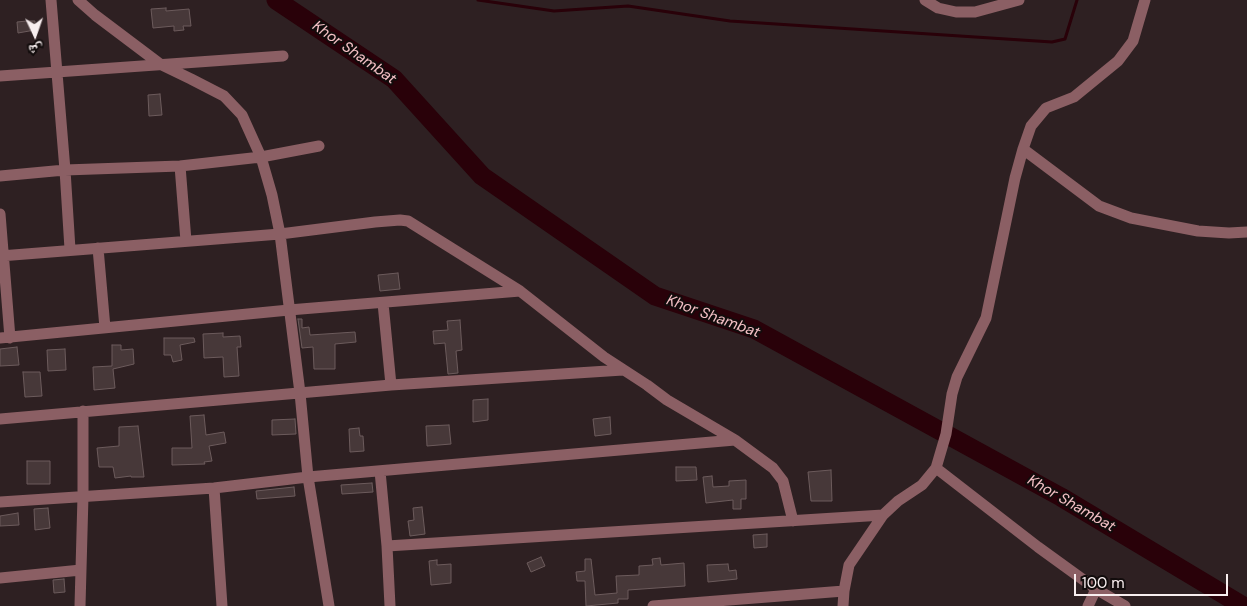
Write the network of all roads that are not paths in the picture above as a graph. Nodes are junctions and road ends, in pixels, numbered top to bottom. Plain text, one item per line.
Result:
1 (51, 0) edge
2 (78, 0) edge
3 (925, 0) edge
4 (1019, 0) edge
5 (1145, 0) edge
6 (283, 56) dead end
7 (160, 64) junction
8 (57, 72) junction
9 (0, 76) edge
10 (319, 146) dead end
11 (1023, 149) junction
12 (261, 156) junction
13 (180, 166) junction
14 (65, 170) junction
15 (0, 176) edge
16 (0, 214) edge
17 (1247, 232) edge
18 (280, 234) junction
19 (186, 242) junction
20 (98, 248) junction
21 (70, 249) junction
22 (2, 256) edge
23 (520, 291) junction
24 (383, 303) junction
25 (289, 310) junction
26 (105, 328) junction
27 (5, 338) edge
28 (624, 370) junction
29 (391, 385) junction
30 (300, 393) junction
31 (83, 411) junction
32 (0, 419) edge
33 (735, 440) junction
34 (936, 468) junction
35 (380, 471) junction
36 (308, 476) junction
37 (214, 488) junction
38 (83, 496) junction
39 (0, 502) edge
40 (883, 515) junction
41 (792, 521) junction
42 (387, 546) junction
43 (81, 570) junction
44 (0, 578) edge
45 (1096, 590) junction
46 (844, 591) junction
47 (80, 606) edge
48 (222, 606) edge
49 (329, 606) edge
50 (390, 606) edge
51 (653, 606) edge
52 (843, 606) edge
53 (1088, 606) edge
54 (1125, 606) edge

1 - 8 street
2 - 7 street
3 - 4 street
5 - 11 street
6 - 7 street
7 - 8 street
7 - 12 street
8 - 9 street
8 - 14 street
10 - 12 street
11 - 17 street
11 - 34 street
12 - 13 street
12 - 18 street
13 - 14 street
13 - 19 street
14 - 15 street
14 - 21 street
16 - 22 street
18 - 19 street
18 - 23 street
18 - 25 street
19 - 20 street
20 - 21 street
20 - 26 street
21 - 22 street
22 - 27 street
23 - 24 street
23 - 28 street
24 - 25 street
24 - 29 street
25 - 26 street
25 - 30 street
26 - 27 street
28 - 29 street
28 - 33 street
29 - 30 street
30 - 31 street
30 - 36 street
31 - 32 street
31 - 38 street
33 - 35 street
33 - 41 street
34 - 40 street
34 - 45 street
35 - 36 street
35 - 42 street
36 - 37 street
36 - 49 street
37 - 38 street
37 - 48 street
38 - 39 street
38 - 43 street
40 - 41 street
40 - 46 street
41 - 42 street
42 - 50 street
43 - 44 street
43 - 47 street
45 - 53 street
45 - 54 street
46 - 51 street
46 - 52 street

